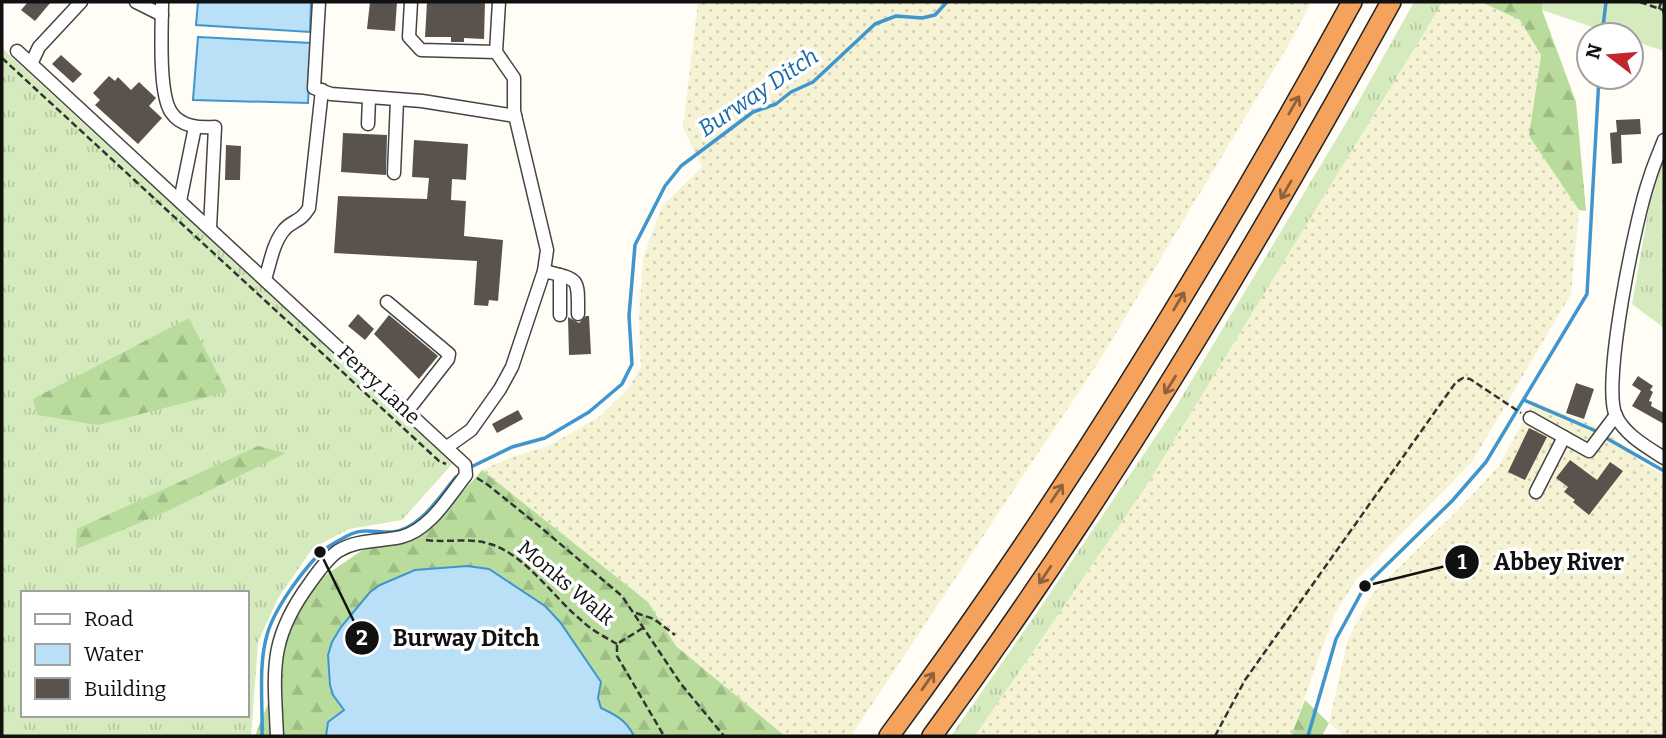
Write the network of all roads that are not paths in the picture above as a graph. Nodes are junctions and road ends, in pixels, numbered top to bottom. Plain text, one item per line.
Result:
1 (81, 2) edge
2 (136, 2) edge
3 (319, 2) edge
4 (411, 2) edge
5 (499, 2) edge
6 (1352, 2) edge
7 (1391, 2) edge
8 (162, 8) edge
9 (17, 51) dead end
10 (496, 52) junction
11 (31, 64) junction
12 (322, 90) junction
13 (369, 98) junction
14 (397, 100) junction
15 (515, 116) junction
16 (368, 124) dead end
17 (195, 127) junction
18 (1664, 140) edge
19 (394, 173) dead end
20 (180, 201) junction
21 (209, 228) junction
22 (544, 271) junction
23 (561, 275) junction
24 (265, 279) junction
25 (387, 302) dead end
26 (579, 314) dead end
27 (560, 315) dead end
28 (408, 410) junction
29 (1616, 415) junction
30 (1530, 418) dead end
31 (1564, 437) junction
32 (447, 447) junction
33 (1664, 458) edge
34 (1536, 492) dead end
35 (278, 736) edge
36 (888, 736) edge
37 (932, 736) edge

1 - 11 street
2 - 8 street
3 - 12 street
4 - 10 street
5 - 10 street
36 -> 6 highway
7 -> 37 highway
8 - 17 street
9 - 11 street
10 - 15 street
11 - 20 street
12 - 13 street
12 - 24 street
13 - 14 street
13 - 16 street
14 - 15 street
14 - 19 street
15 - 22 street
17 - 20 street
17 - 21 street
18 - 29 street
20 - 21 street
21 - 24 street
22 - 23 street
22 - 32 street
23 - 26 street
23 - 27 street
24 - 28 street
25 - 28 street
28 - 32 street
29 - 31 street
29 - 33 street
30 - 31 street
31 - 34 street
32 - 35 street

